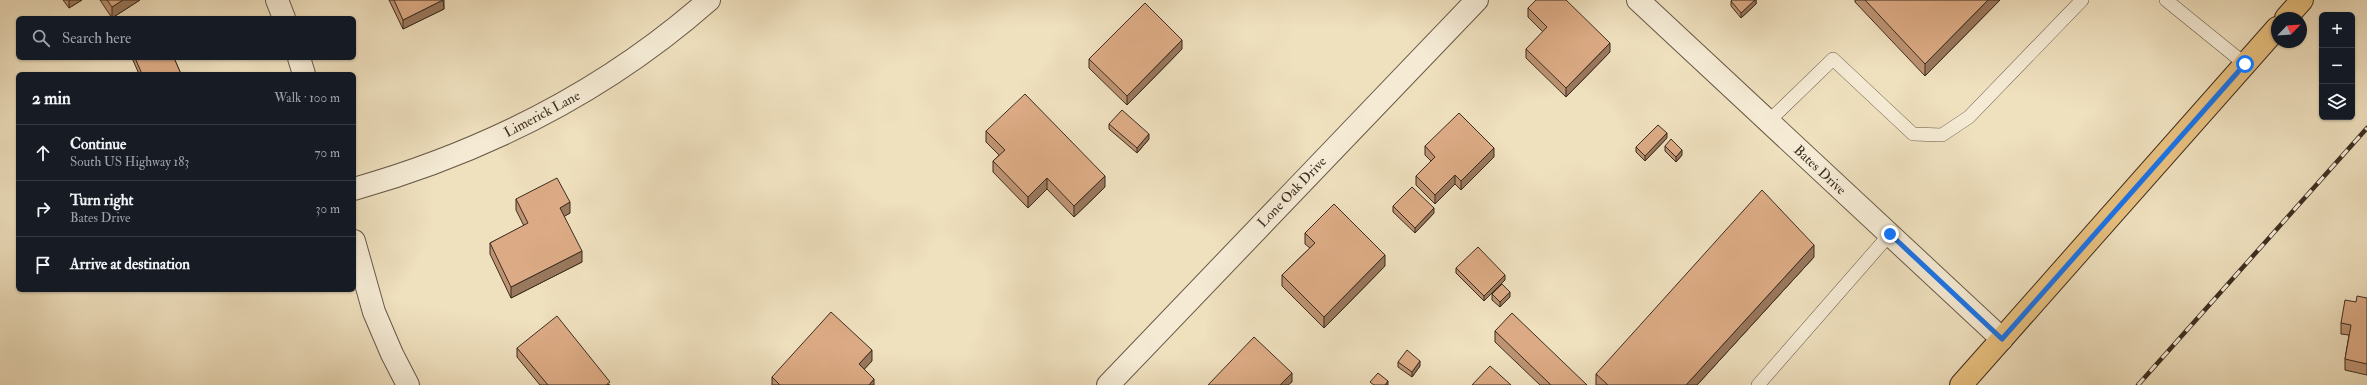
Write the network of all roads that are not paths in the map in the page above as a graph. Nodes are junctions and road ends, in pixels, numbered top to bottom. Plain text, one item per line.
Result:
1 (277, 0) edge
2 (709, 0) edge
3 (1477, 0) edge
4 (1638, 0) edge
5 (2082, 0) edge
6 (2166, 0) edge
7 (2302, 0) edge
8 (2291, 12) edge
9 (283, 16) edge
10 (2271, 35) edge
11 (300, 60) edge
12 (2245, 64) junction
13 (303, 72) edge
14 (1768, 122) junction
15 (356, 188) edge
16 (1890, 234) junction
17 (356, 247) edge
18 (2002, 339) junction
19 (408, 385) edge
20 (1108, 385) edge
21 (1758, 385) edge
22 (1961, 385) edge

1 - 9 street
2 - 15 street, Limerick Lane
3 - 20 street, Lone Oak Drive
4 - 14 street, Bates Drive
5 - 14 lane
6 - 12 lane
7 - 8 main road
10 - 12 main road
11 - 13 street
12 - 18 main road
14 - 16 street, Bates Drive
16 - 18 street, Bates Drive
16 - 21 lane
17 - 19 street
18 - 22 main road

